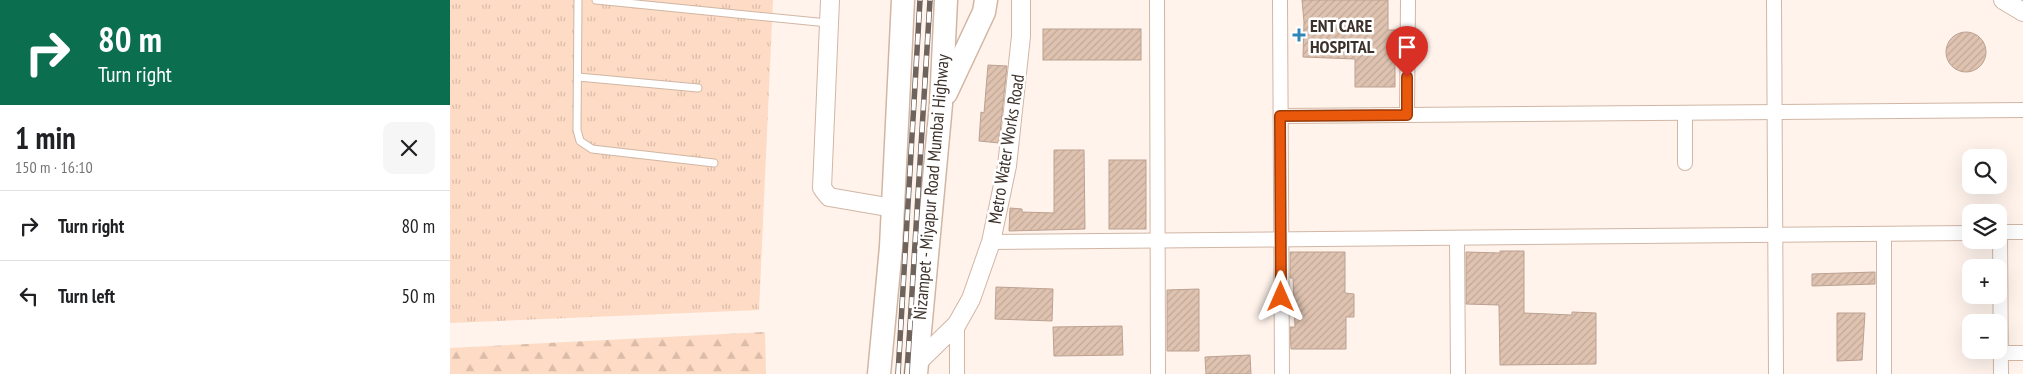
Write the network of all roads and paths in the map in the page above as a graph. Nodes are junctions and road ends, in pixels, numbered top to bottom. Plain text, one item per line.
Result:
1 (578, 0) edge
2 (596, 0) edge
3 (830, 0) edge
4 (946, 0) edge
5 (986, 0) edge
6 (1021, 0) edge
7 (1157, 0) edge
8 (1280, 0) edge
9 (1408, 0) edge
10 (1774, 0) edge
11 (2003, 0) edge
12 (903, 1) edge
13 (2023, 12) edge
14 (829, 23) junction
15 (578, 77) junction
16 (698, 88) dead end
17 (940, 104) junction
18 (2023, 110) edge
19 (1775, 112) junction
20 (1685, 113) junction
21 (1407, 115) junction
22 (1280, 116) junction
23 (714, 163) dead end
24 (1685, 164) dead end
25 (892, 208) junction
26 (2007, 232) edge
27 (2023, 232) edge
28 (1962, 233) edge
29 (1884, 234) junction
30 (1775, 235) junction
31 (1457, 238) junction
32 (1281, 239) junction
33 (1156, 241) junction
34 (991, 242) junction
35 (1999, 249) edge
36 (2000, 314) edge
37 (957, 324) junction
38 (2007, 353) edge
39 (2023, 353) edge
40 (2001, 359) edge
41 (916, 369) edge
42 (879, 374) edge
43 (956, 374) edge
44 (1158, 374) edge
45 (1282, 374) edge
46 (1458, 374) edge
47 (1776, 374) edge
48 (1884, 374) edge
49 (2001, 374) edge

1 - 15 lane
2 - 14 lane
3 - 14 street
4 - 17 highway, Nizampet - Miyapur Road Mumbai Highway
5 - 17 highway
6 - 34 street, Metro Water Works Road
7 - 33 street
8 - 22 street
9 - 21 street
10 - 19 street
11 - 13 street
12 - 25 highway, Nizampet - Miyapur Road Mumbai Highway
14 - 25 street
15 - 16 lane
15 - 23 lane
17 - 41 highway, Nizampet - Miyapur Road Mumbai Highway
18 - 19 street
19 - 20 street
19 - 30 street
20 - 21 street
20 - 24 street
21 - 22 street
22 - 32 street
25 - 42 highway, Nizampet - Miyapur Road Mumbai Highway
26 - 27 street
28 - 29 street
29 - 30 street
29 - 48 street
30 - 31 street
30 - 47 street
31 - 32 street
31 - 46 street
32 - 33 street
32 - 45 street
33 - 34 street
33 - 44 street
34 - 37 street, Metro Water Works Road
35 - 36 street
37 - 41 street, Metro Water Works Road
37 - 43 street
38 - 39 street
40 - 49 street

